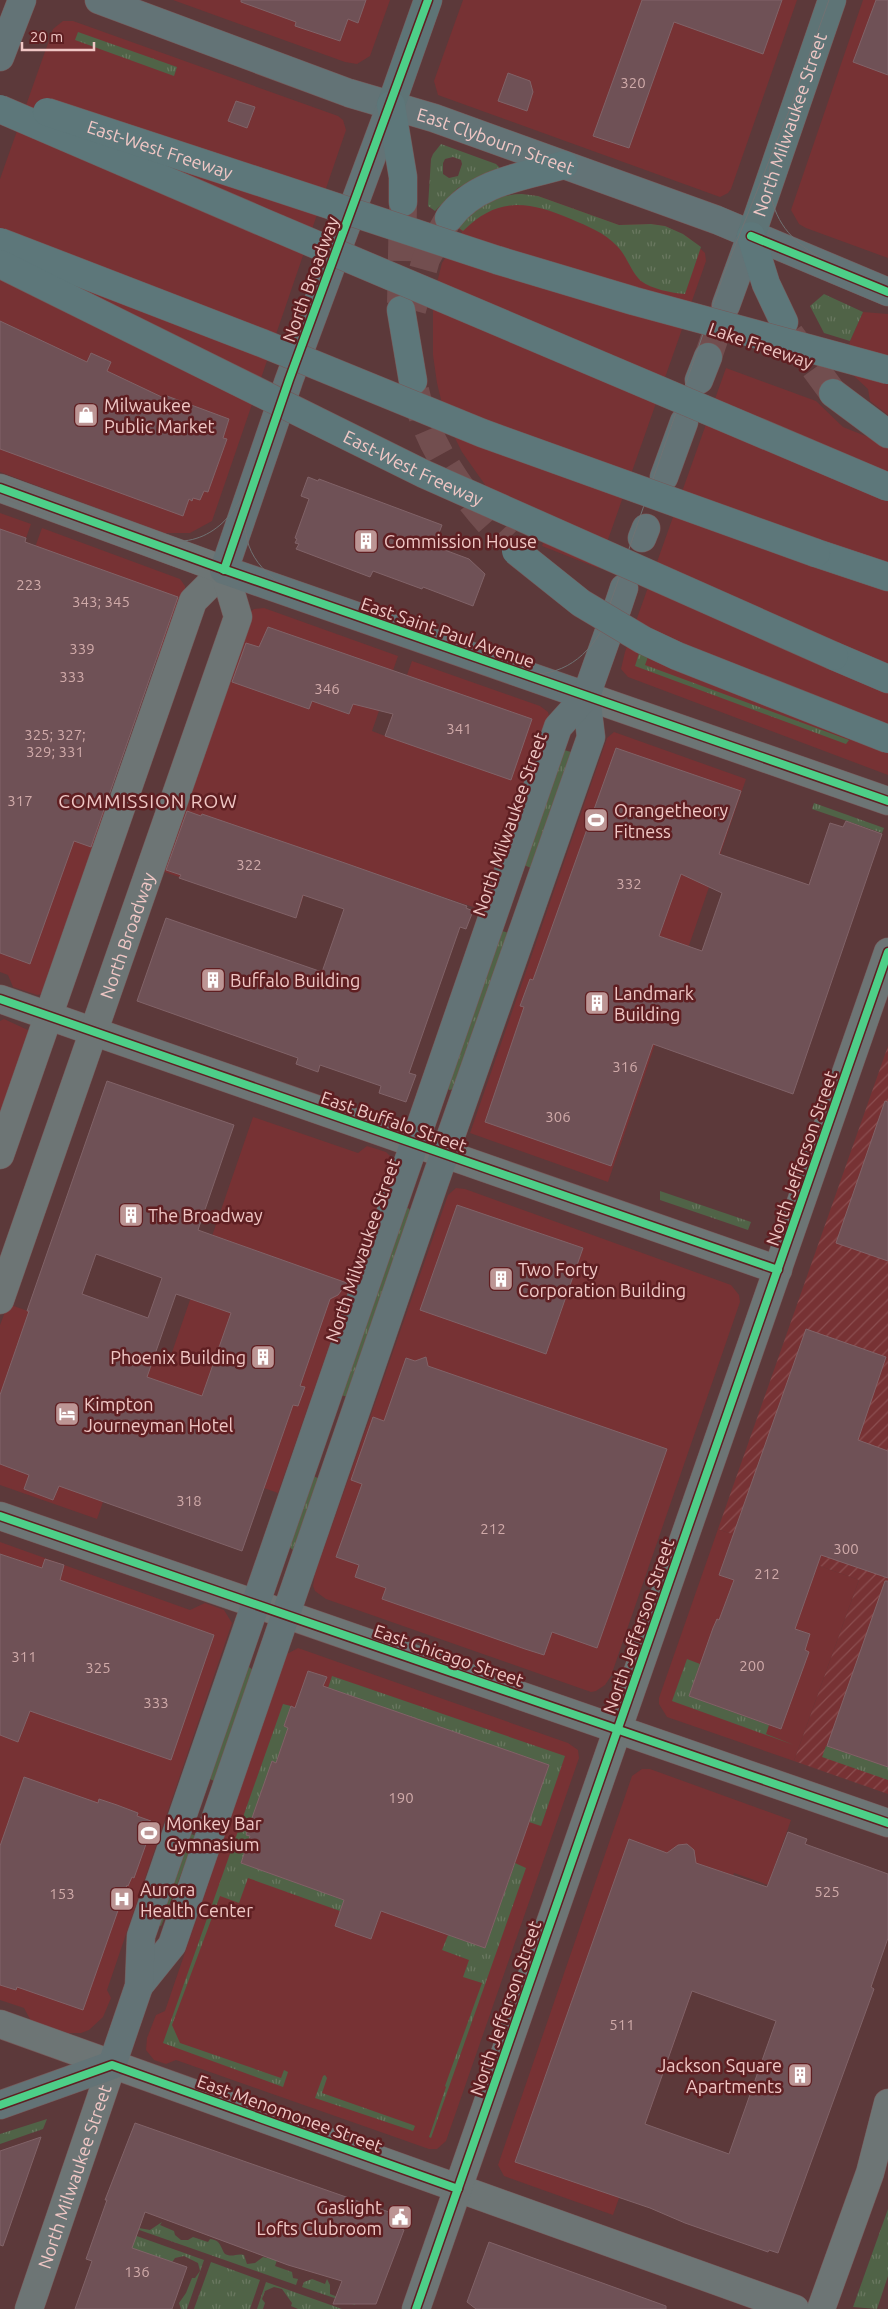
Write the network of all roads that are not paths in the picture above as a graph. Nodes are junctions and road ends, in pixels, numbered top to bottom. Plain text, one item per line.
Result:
1 (22, 0) edge
2 (99, 0) edge
3 (428, 0) edge
4 (832, 0) edge
5 (0, 58) edge
6 (0, 96) edge
7 (391, 105) junction
8 (0, 109) edge
9 (564, 165) junction
10 (403, 202) tunnel mouth
11 (449, 218) tunnel mouth
12 (751, 236) junction
13 (0, 242) edge
14 (0, 264) edge
15 (888, 292) edge
16 (634, 301) junction
17 (726, 305) tunnel mouth
18 (406, 312) tunnel mouth
19 (784, 322) tunnel mouth
20 (888, 370) edge
21 (413, 381) tunnel mouth
22 (888, 390) edge
23 (833, 393) tunnel mouth
24 (684, 422) dead end
25 (888, 434) edge
26 (664, 477) dead end
27 (888, 487) edge
28 (0, 488) edge
29 (511, 546) tunnel mouth
30 (224, 570) junction
31 (888, 577) edge
32 (616, 610) dead end
33 (834, 656) junction
34 (888, 656) edge
35 (888, 679) edge
36 (586, 696) junction
37 (888, 739) edge
38 (888, 801) edge
39 (888, 952) edge
40 (0, 999) edge
41 (48, 1016) junction
42 (94, 1032) junction
43 (414, 1144) junction
44 (444, 1154) junction
45 (0, 1155) edge
46 (778, 1270) junction
47 (0, 1300) edge
48 (315, 1432) junction
49 (345, 1443) junction
50 (0, 1516) edge
51 (256, 1604) junction
52 (286, 1614) junction
53 (618, 1730) junction
54 (188, 1800) junction
55 (218, 1811) junction
56 (888, 1823) edge
57 (139, 1986) junction
58 (0, 2024) edge
59 (112, 2065) junction
60 (888, 2103) edge
61 (0, 2105) edge
62 (458, 2189) junction
63 (29, 2309) edge
64 (416, 2309) edge
65 (795, 2309) edge
66 (821, 2309) edge

1 - 5 main road
2 - 7 main road, East Clybourn Street
3 - 7 main road, North Broadway
4 - 12 main road, North Milwaukee Street
6 - 16 highway, East-West Freeway, bridge
7 - 9 main road, East Clybourn Street
7 - 10 highway
7 - 30 main road, North Broadway
8 - 27 highway, bridge
9 - 11 highway
9 - 12 main road, East Clybourn Street
12 - 15 main road, East Clybourn Street
12 - 17 main road, North Milwaukee Street
12 - 19 highway
13 - 31 highway, bridge
14 - 33 highway, East-West Freeway, bridge
16 - 20 highway, bridge
16 - 22 highway, Lake Freeway, bridge
18 - 21 highway
23 - 25 highway
24 - 26 main road
28 - 30 street, East Saint Paul Avenue
29 - 37 highway, bridge
30 - 36 main road, East Saint Paul Avenue
30 - 41 street, North Broadway
30 - 42 street, North Broadway
32 - 36 main road, North Milwaukee Street
33 - 34 highway
33 - 35 highway
36 - 38 street, East Saint Paul Avenue
36 - 43 main road, North Milwaukee Street
36 - 44 main road, North Milwaukee Street
39 - 46 street, North Jefferson Street
40 - 41 street, East Buffalo Street
41 - 42 street, East Buffalo Street
41 - 45 street, North Broadway
42 - 43 street, East Buffalo Street
42 - 47 street, North Broadway
43 - 44 street, East Buffalo Street
43 - 48 main road, North Milwaukee Street
44 - 46 street, East Buffalo Street
44 - 49 main road, North Milwaukee Street
46 - 53 street, North Jefferson Street
48 - 49 main road
48 - 51 main road, North Milwaukee Street
49 - 52 main road, North Milwaukee Street
50 - 51 street, East Chicago Street
51 - 52 street, East Chicago Street
51 - 54 main road, North Milwaukee Street
52 - 53 street, East Chicago Street
52 - 55 main road, North Milwaukee Street
53 - 56 street, East Chicago Street
53 - 62 street, North Jefferson Street
54 - 55 main road
54 - 57 main road, North Milwaukee Street
55 - 57 main road, North Milwaukee Street
57 - 59 main road, North Milwaukee Street
58 - 59 street, East Menomonee Street
59 - 61 main road
59 - 62 street, East Menomonee Street
59 - 63 street, North Milwaukee Street
60 - 66 street
62 - 64 street, North Jefferson Street
62 - 65 street, East Menomonee Street

